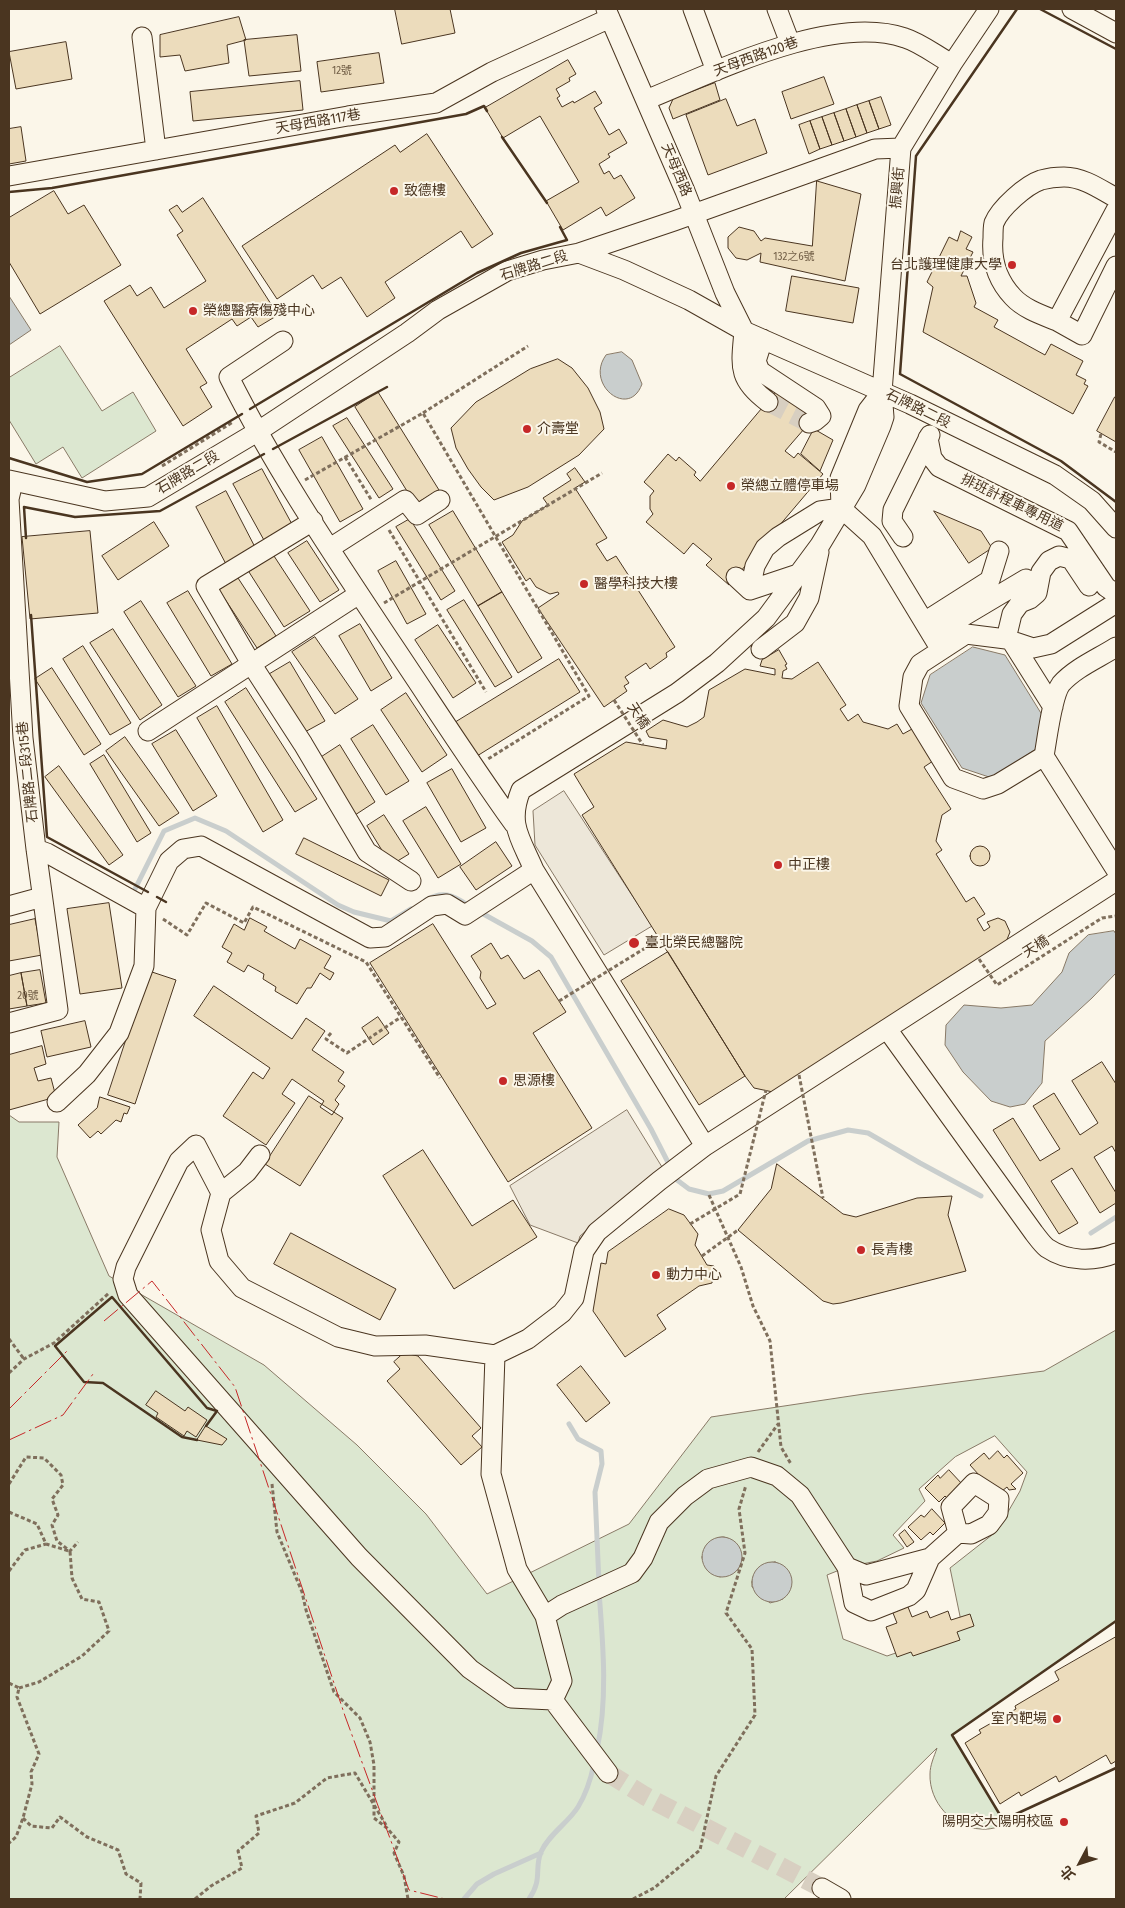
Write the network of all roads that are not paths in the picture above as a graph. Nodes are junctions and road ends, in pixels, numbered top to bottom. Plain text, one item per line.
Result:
1 (693, 9) edge
2 (777, 9) edge
3 (989, 9) edge
4 (1072, 9) edge
5 (608, 13) edge
6 (1116, 33) edge
7 (142, 37) dead end
8 (790, 43) junction
9 (952, 64) junction
10 (716, 71) junction
11 (646, 100) junction
12 (901, 148) junction
13 (156, 150) junction
14 (9, 176) edge
15 (1116, 198) edge
16 (1116, 210) edge
17 (694, 214) junction
18 (579, 253) junction
19 (1116, 266) edge
20 (1057, 320) junction
21 (744, 331) junction
22 (763, 339) junction
23 (282, 341) dead end
24 (882, 392) junction
25 (768, 402) tunnel mouth
26 (939, 418) junction
27 (809, 423) dead end
28 (256, 432) junction
29 (928, 438) junction
30 (11, 481) edge
31 (440, 500) dead end
32 (841, 508) junction
33 (313, 521) junction
34 (1116, 528) edge
35 (903, 537) dead end
36 (820, 545) junction
37 (330, 548) junction
38 (999, 551) dead end
39 (798, 574) junction
40 (1026, 579) dead end
41 (1090, 586) dead end
42 (359, 594) junction
43 (1116, 594) edge
44 (1116, 603) edge
45 (933, 635) junction
46 (1009, 641) junction
47 (1116, 647) edge
48 (761, 649) dead end
49 (252, 664) junction
50 (1053, 707) junction
51 (148, 731) dead end
52 (16, 738) edge
53 (1044, 756) junction
54 (514, 824) junction
55 (36, 849) junction
56 (534, 870) junction
57 (1116, 870) edge
58 (411, 881) dead end
59 (1116, 881) edge
60 (42, 898) junction
61 (9, 906) edge
62 (146, 908) junction
63 (9, 1023) edge
64 (887, 1029) junction
65 (57, 1102) dead end
66 (705, 1146) junction
67 (260, 1155) dead end
68 (222, 1193) junction
69 (1116, 1252) edge
70 (495, 1355) junction
71 (958, 1533) dead end
72 (930, 1558) junction
73 (847, 1567) junction
74 (544, 1616) junction
75 (553, 1700) junction
76 (608, 1773) tunnel mouth
77 (822, 1888) tunnel mouth
78 (841, 1899) edge

1 - 10 street
2 - 8 street
3 - 9 street, 振興街
4 - 6 street
5 - 11 street, 天母西路
5 - 13 street, 天母西路117巷
7 - 13 street
8 - 9 street, 天母西路120巷
8 - 10 street, 天母西路120巷
9 - 12 street, 振興街
10 - 11 street, 天母西路120巷
11 - 17 street, 天母西路
12 - 17 street
12 - 24 street, 振興街
13 - 14 street, 天母西路117巷
15 - 20 street
16 - 20 street
17 - 18 street
17 - 21 street, 天母西路
18 - 21 street, 石牌路二段
18 - 28 street, 石牌路二段
19 - 20 street
21 - 22 street, 石牌路二段
21 - 25 street
22 - 24 street, 石牌路二段
22 - 27 street
23 - 28 street
24 - 26 street, 石牌路二段
24 - 32 street
26 - 29 street
26 - 34 street, 石牌路二段
28 - 30 street, 石牌路二段
28 - 33 street
29 - 35 street
29 - 43 street, 排班計程車專用道
30 - 52 street, 石牌路二段315巷
31 - 37 street
32 - 36 street
32 - 39 street
32 - 45 street
33 - 37 street
33 - 49 street
36 - 39 street
36 - 48 street
37 - 42 street
38 - 45 street
39 - 54 street
40 - 45 street
41 - 46 street
42 - 49 street
42 - 54 street
44 - 46 street
45 - 46 street
45 - 53 street
46 - 50 street
47 - 50 street
49 - 51 street
49 - 58 street
50 - 53 street
52 - 55 street, 石牌路二段315巷
53 - 57 street
54 - 56 street
55 - 60 street, 石牌路二段315巷
55 - 62 street
56 - 62 street
56 - 66 street
59 - 64 street
60 - 61 street
60 - 63 street, 石牌路二段315巷
62 - 65 street
64 - 66 street
64 - 69 street
66 - 70 street
67 - 68 street
68 - 70 street
68 - 75 street
70 - 74 street
71 - 72 street
72 - 73 street
72 - 73 street
73 - 74 street
74 - 75 street
75 - 76 street
77 - 78 street

